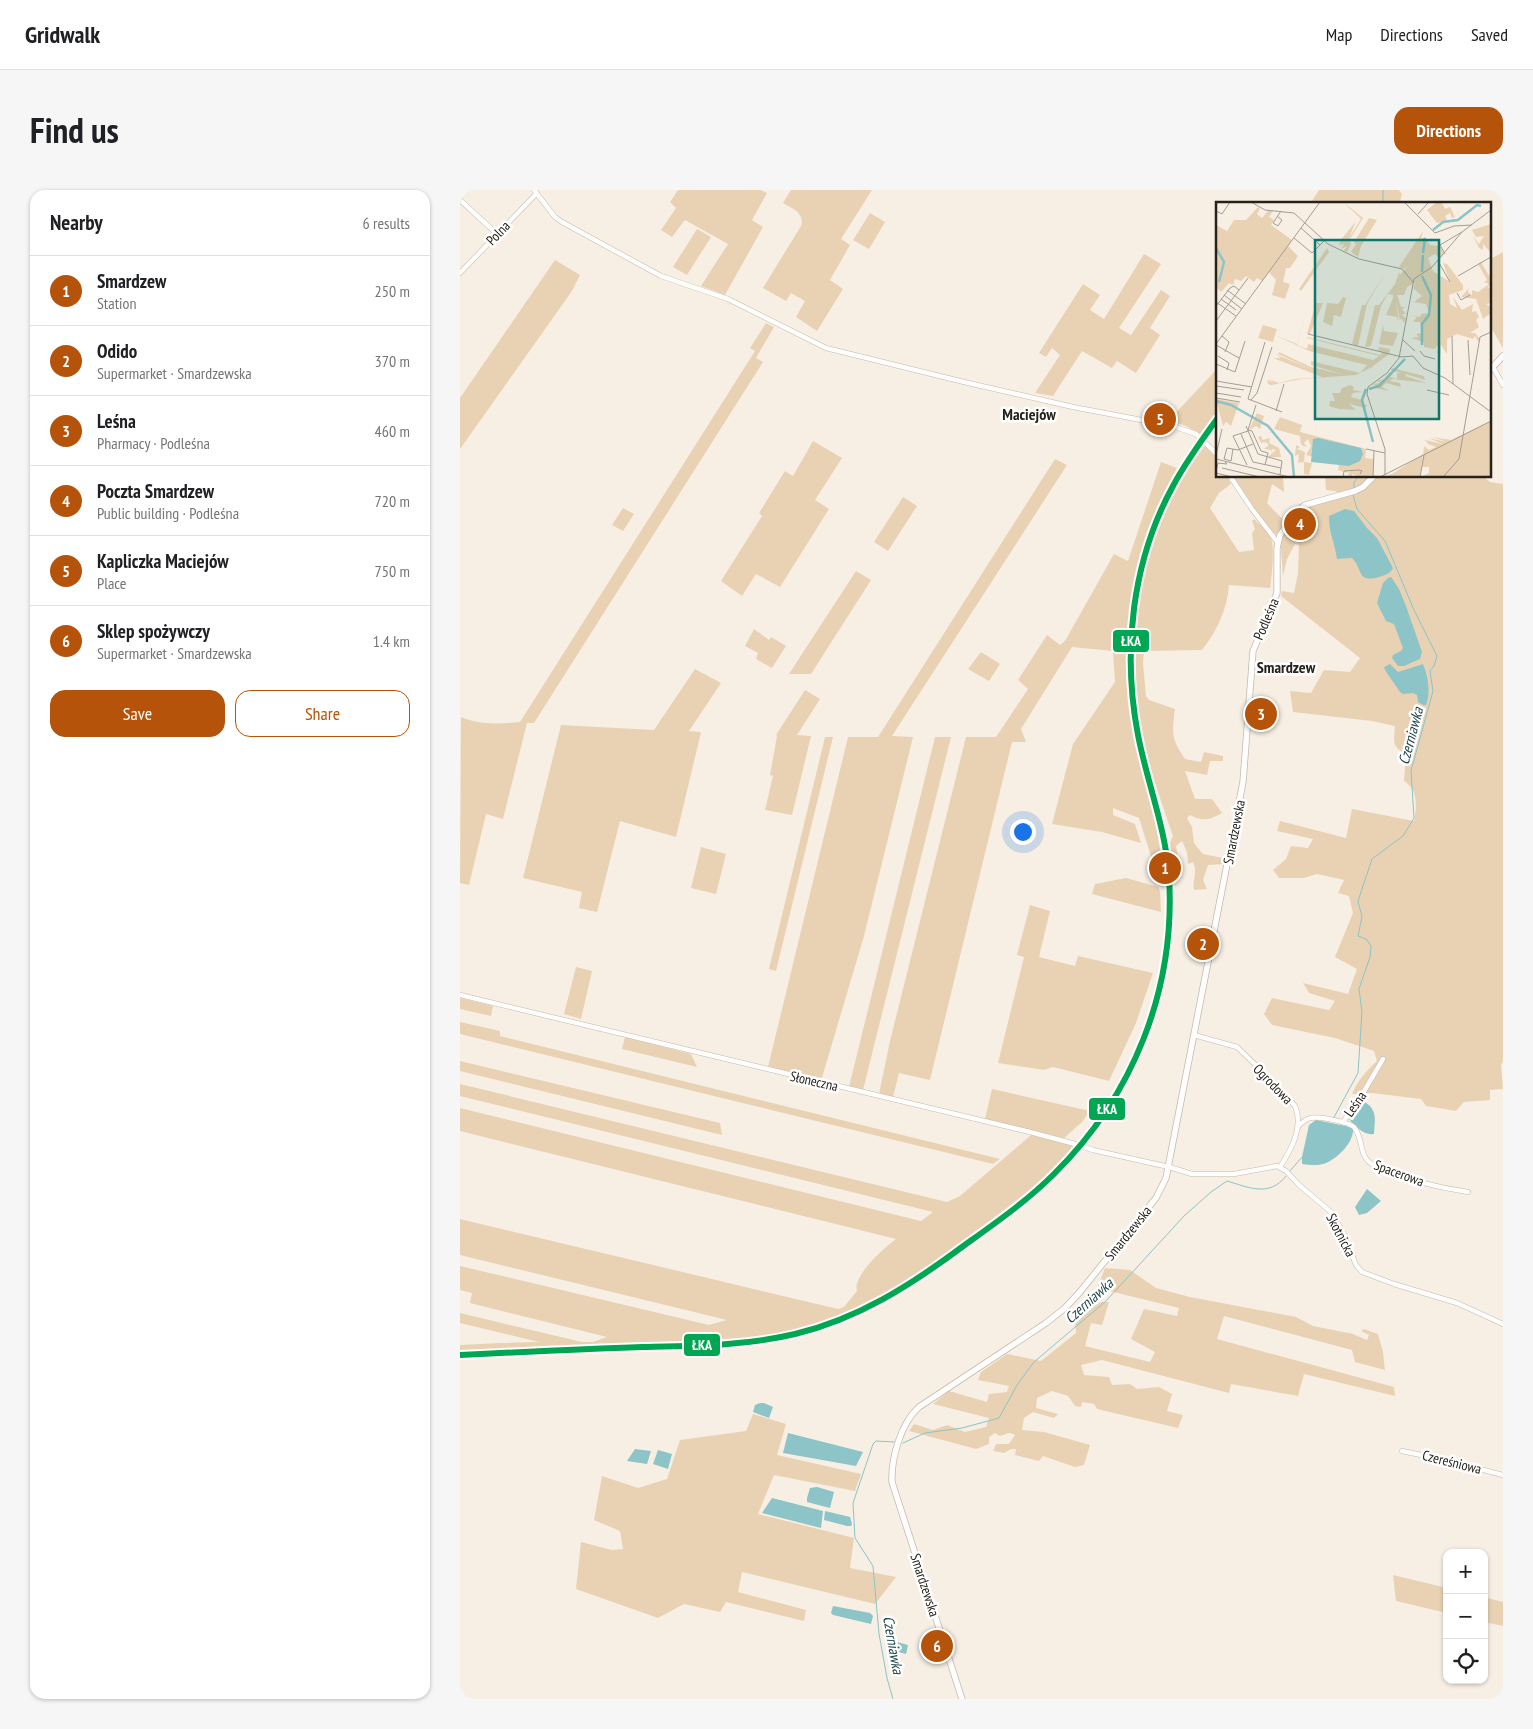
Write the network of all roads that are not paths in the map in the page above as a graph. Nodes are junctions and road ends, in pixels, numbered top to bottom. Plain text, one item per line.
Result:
1 (535, 191) edge
2 (460, 200) edge
3 (497, 234) junction
4 (460, 273) edge
5 (1503, 356) edge
6 (1491, 369) edge
7 (1503, 385) edge
8 (1216, 453) edge
9 (1231, 478) edge
10 (1372, 478) edge
11 (1269, 532) junction
12 (1280, 535) junction
13 (1278, 542) junction
14 (1245, 758) joint
15 (460, 995) edge
16 (1194, 1035) junction
17 (1382, 1059) dead end
18 (1343, 1122) junction
19 (1298, 1127) junction
20 (1169, 1167) junction
21 (1280, 1167) junction
22 (1468, 1192) dead end
23 (1503, 1324) edge
24 (1402, 1451) dead end
25 (1503, 1475) edge
26 (962, 1699) edge

1 - 3 street, Polna
1 - 8 street
2 - 3 street
3 - 4 street, Polna
5 - 6 street
6 - 7 street
9 - 11 street
10 - 12 street, Podleśna
11 - 12 street
11 - 13 street
12 - 13 street, Podleśna
13 - 14 street, Podleśna
14 - 16 street, Smardzewska
15 - 20 street, Słoneczna
16 - 19 street, Ogrodowa
16 - 20 street, Smardzewska
17 - 18 street, Leśna
18 - 19 street
18 - 22 street, Spacerowa
19 - 21 street
20 - 21 street
20 - 26 street, Smardzewska
21 - 23 street, Skotnicka
24 - 25 street, Czereśniowa

